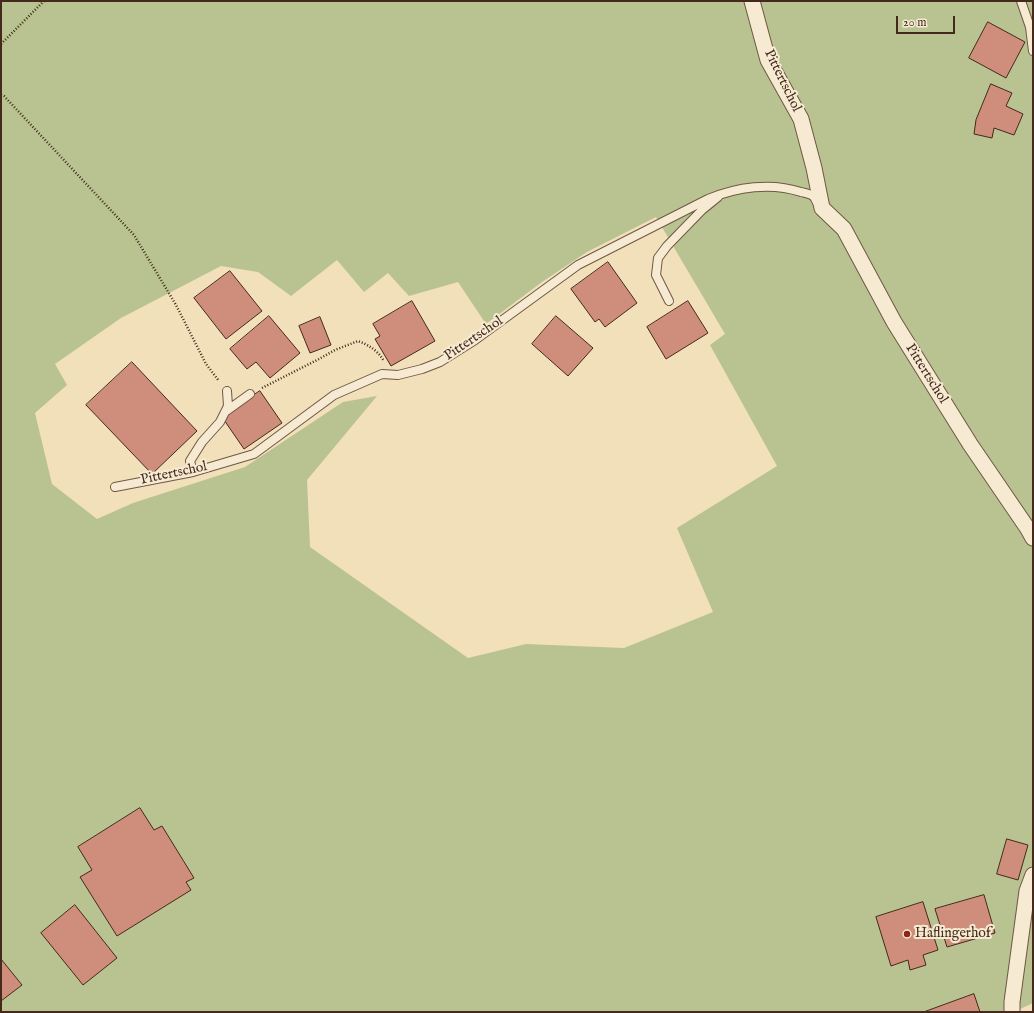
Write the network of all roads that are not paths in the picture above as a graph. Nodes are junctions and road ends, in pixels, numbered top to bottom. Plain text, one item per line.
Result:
1 (752, 1) edge
2 (1021, 1) edge
3 (1033, 51) edge
4 (724, 192) junction
5 (822, 208) junction
6 (669, 301) dead end
7 (227, 391) road end
8 (250, 394) road end
9 (225, 413) junction
10 (193, 472) junction
11 (114, 487) dead end
12 (1033, 538) edge
13 (1033, 875) edge
14 (1012, 1012) edge

1 - 5 street, Pittertschol
2 - 3 lane
4 - 5 lane, Pittertschol
4 - 6 lane
4 - 10 lane, Pittertschol
5 - 12 street, Pittertschol
7 - 9 lane
8 - 9 lane
9 - 10 lane
10 - 11 lane, Pittertschol
13 - 14 street

